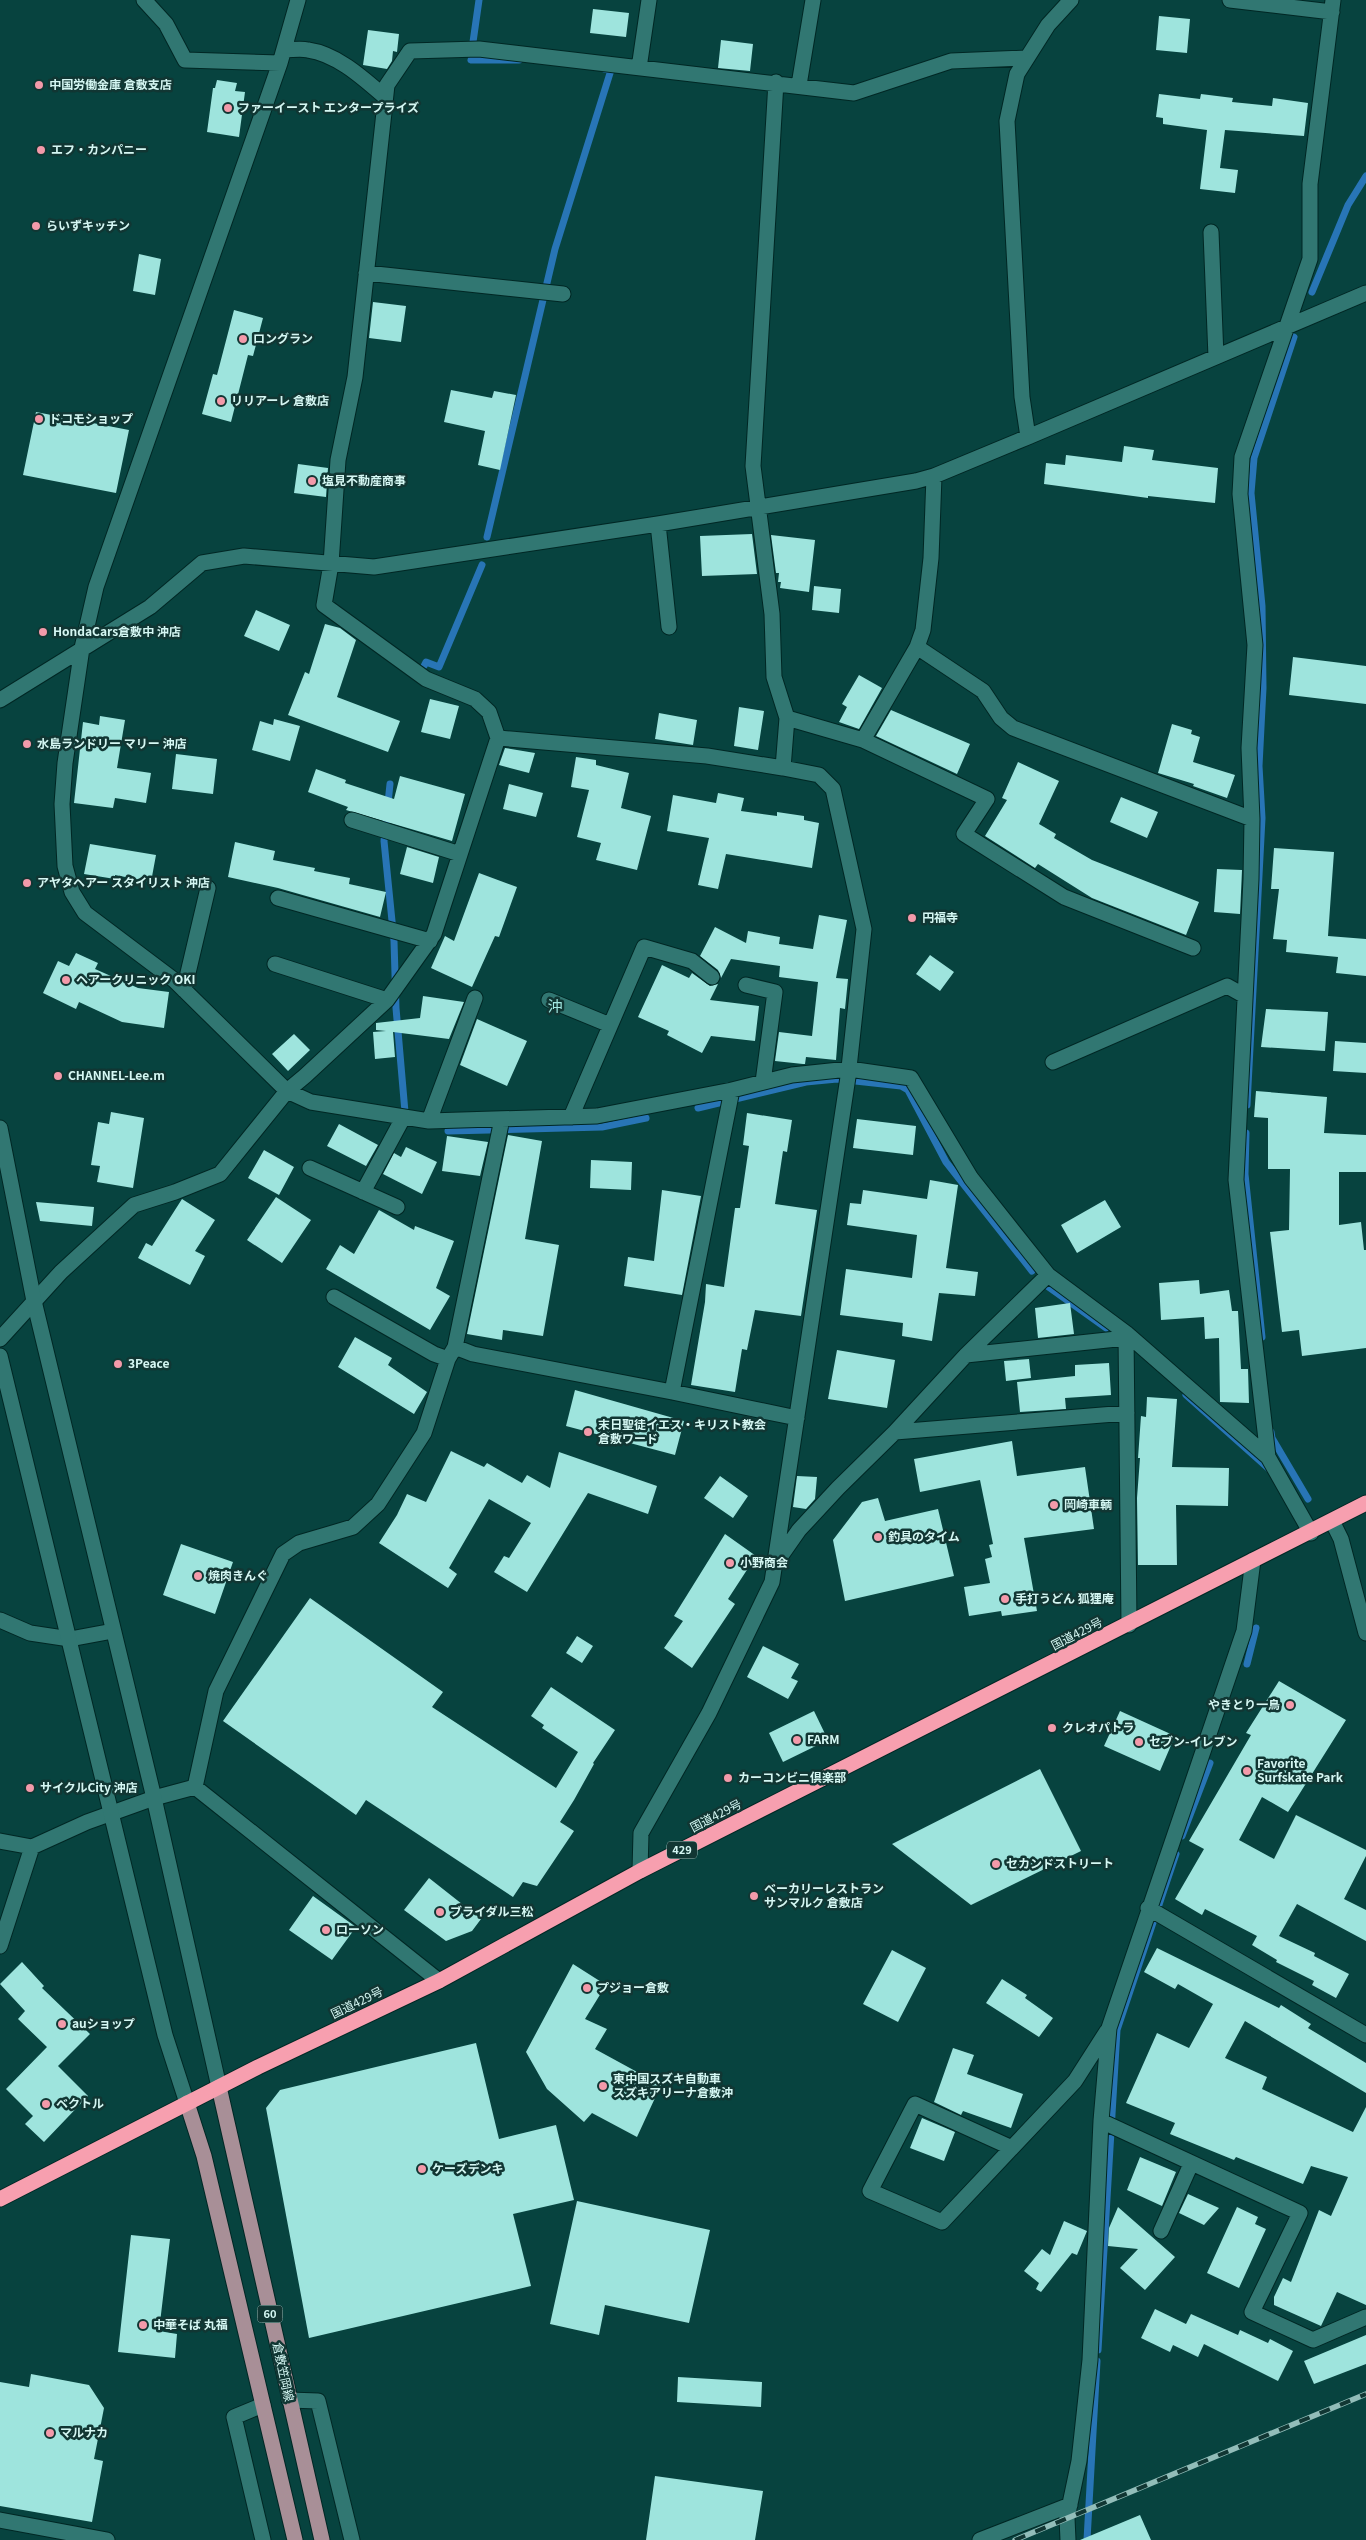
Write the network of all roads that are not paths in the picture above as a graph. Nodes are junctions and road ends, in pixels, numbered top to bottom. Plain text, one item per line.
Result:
1 (144, 0) edge
2 (298, 0) edge
3 (649, 0) edge
4 (814, 0) edge
5 (1071, 0) edge
6 (1230, 0) edge
7 (1333, 6) edge
8 (282, 56) junction
9 (1027, 58) junction
10 (639, 68) junction
11 (776, 82) junction
12 (799, 85) junction
13 (386, 97) junction
14 (1211, 232) dead end
15 (366, 273) junction
16 (563, 294) dead end
17 (1363, 299) edge
18 (1288, 326) junction
19 (1216, 357) junction
20 (1028, 437) junction
21 (934, 476) junction
22 (759, 507) junction
23 (658, 524) junction
24 (331, 564) junction
25 (668, 627) dead end
26 (916, 647) junction
27 (82, 648) junction
28 (0, 700) edge
29 (787, 718) junction
30 (498, 738) junction
31 (863, 740) junction
32 (783, 768) junction
33 (352, 820) dead end
34 (1252, 820) junction
35 (460, 854) junction
36 (208, 888) dead end
37 (278, 898) dead end
38 (430, 941) junction
39 (1193, 948) dead end
40 (275, 964) dead end
41 (712, 977) dead end
42 (746, 985) dead end
43 (184, 990) junction
44 (392, 992) junction
45 (1245, 996) junction
46 (475, 998) dead end
47 (549, 1000) dead end
48 (610, 1025) junction
49 (1053, 1062) dead end
50 (848, 1077) junction
51 (763, 1082) junction
52 (287, 1090) junction
53 (731, 1097) junction
54 (571, 1117) junction
55 (403, 1118) junction
56 (429, 1121) junction
57 (500, 1127) junction
58 (0, 1128) edge
59 (310, 1168) dead end
60 (363, 1192) junction
61 (397, 1207) dead end
62 (1048, 1275) junction
63 (334, 1298) dead end
64 (34, 1301) junction
65 (1126, 1335) junction
66 (0, 1339) edge
67 (452, 1353) junction
68 (966, 1355) junction
69 (0, 1356) edge
70 (672, 1392) junction
71 (1127, 1413) junction
72 (798, 1418) junction
73 (895, 1432) junction
74 (1268, 1457) junction
75 (1366, 1503) edge
76 (1332, 1521) junction
77 (1311, 1533) junction
78 (1253, 1560) junction
79 (775, 1563) junction
80 (0, 1620) edge
81 (1129, 1625) junction
82 (113, 1631) junction
83 (1366, 1633) edge
84 (70, 1639) junction
85 (195, 1787) junction
86 (154, 1798) junction
87 (112, 1813) junction
88 (0, 1841) edge
89 (32, 1847) junction
90 (640, 1871) junction
91 (1154, 1912) junction
92 (0, 1946) edge
93 (439, 1981) junction
94 (1109, 2028) junction
95 (1366, 2035) edge
96 (218, 2087) junction
97 (187, 2103) junction
98 (1108, 2125) junction
99 (1012, 2148) junction
100 (1191, 2164) junction
101 (0, 2199) edge
102 (1162, 2231) dead end
103 (1366, 2317) edge
104 (289, 2400) junction
105 (263, 2405) junction
106 (1070, 2505) junction
107 (0, 2520) edge
108 (107, 2540) edge
109 (263, 2540) edge
110 (295, 2540) edge
111 (322, 2540) edge
112 (352, 2540) edge
113 (980, 2540) edge
114 (1068, 2540) edge

1 - 8 street
2 - 8 street
3 - 10 street
4 - 12 street
5 - 9 street
6 - 7 street
7 - 18 street
8 - 13 street
8 - 27 street
9 - 12 street
9 - 20 street
10 - 11 street
10 - 13 street
11 - 12 street
11 - 22 street
13 - 15 street
14 - 19 street
15 - 16 street
15 - 24 street
17 - 18 street
18 - 19 street
18 - 34 street
19 - 20 street
20 - 21 street
21 - 22 street
21 - 26 street
22 - 23 street
22 - 29 street
23 - 24 street
23 - 25 street
24 - 27 street
24 - 30 street
26 - 31 street
26 - 34 street
27 - 28 street
27 - 43 street
29 - 31 street
29 - 32 street
30 - 32 street
30 - 35 street
31 - 39 street
32 - 50 street
33 - 35 street
34 - 45 street
35 - 38 street
36 - 43 street
37 - 38 street
38 - 44 street
40 - 44 street
41 - 48 street
42 - 51 street
43 - 52 street
44 - 52 street
45 - 49 street
45 - 74 street
46 - 56 street
47 - 48 street
48 - 54 street
50 - 51 street
50 - 62 street
50 - 72 street
51 - 53 street
52 - 55 street
52 - 64 street
53 - 54 street
53 - 70 street
54 - 57 street
55 - 56 street
55 - 60 street
56 - 57 street
57 - 67 street
58 - 64 street
59 - 60 street
60 - 61 street
62 - 65 street
62 - 68 street
63 - 67 street
64 - 66 street
64 - 82 street
65 - 68 street
65 - 71 street
65 - 74 street
67 - 70 street
67 - 85 street
68 - 73 street
69 - 84 street
70 - 72 street
71 - 73 street
71 - 81 street
72 - 79 street
73 - 79 street
74 - 77 street
75 - 76 highway, 国道429号 / 429
76 - 77 highway, 国道429号 / 429
76 - 83 street
77 - 78 highway, 国道429号 / 429
78 - 81 highway, 国道429号 / 429
78 - 91 street
79 - 90 street
80 - 84 street
81 - 90 highway, 国道429号 / 429
82 - 84 street
82 - 86 street
84 - 87 street
85 - 86 street
85 - 93 street
86 - 87 street
86 - 96 street
87 - 89 street
87 - 97 street
88 - 89 street
89 - 92 street
90 - 93 highway, 国道429号 / 429
91 - 94 street
91 - 95 street
93 - 96 highway, 国道429号 / 429
94 - 98 street
94 - 99 street
96 - 97 highway, 国道429号 / 429
96 - 104 main road, 倉敷笠岡線 / 60
97 - 101 highway, 国道429号 / 429
97 - 105 main road, 60
98 - 100 street
98 - 106 street
99 - 99 street
100 - 102 street
100 - 103 street
104 - 111 main road, 倉敷笠岡線 / 60
104 - 112 street
105 - 109 street
105 - 110 main road, 60
106 - 113 street
106 - 114 street
107 - 108 street

